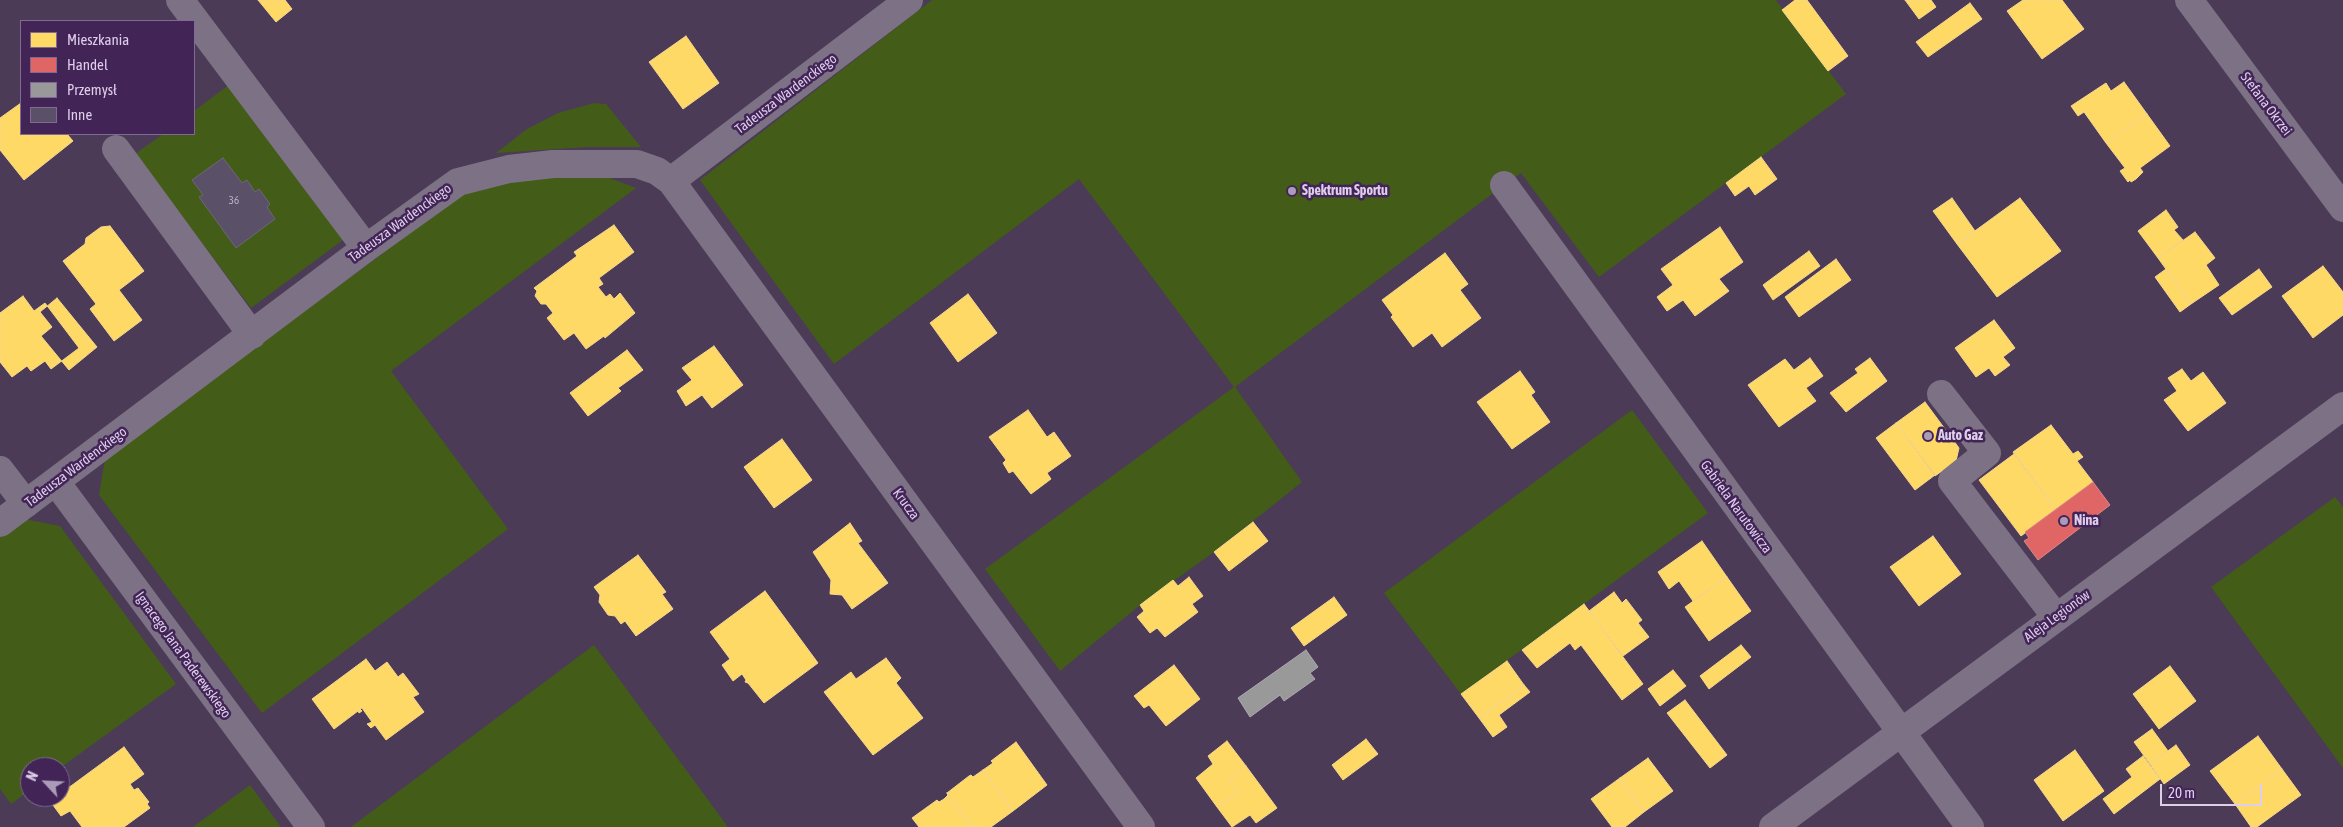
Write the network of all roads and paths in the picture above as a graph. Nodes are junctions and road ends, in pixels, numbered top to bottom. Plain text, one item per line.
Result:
1 (180, 0) edge
2 (909, 0) edge
3 (2189, 0) edge
4 (116, 149) dead end
5 (671, 181) junction
6 (1504, 185) dead end
7 (2343, 208) edge
8 (366, 248) junction
9 (252, 335) junction
10 (1941, 394) dead end
11 (2343, 406) edge
12 (0, 470) edge
13 (56, 482) junction
14 (26, 504) junction
15 (0, 524) edge
16 (2056, 617) junction
17 (1900, 732) junction
18 (311, 827) edge
19 (1141, 827) edge
20 (1773, 827) edge
21 (1970, 827) edge

1 - 8 street
2 - 5 street, Tadeusza Wardenckiego
3 - 7 street, Stefana Okrzei
4 - 9 street
5 - 8 street, Tadeusza Wardenckiego
5 - 19 street, Krucza
6 - 17 street, Gabriela Narutowicza
8 - 9 street, Tadeusza Wardenckiego
9 - 13 street, Tadeusza Wardenckiego
10 - 16 street
11 - 16 street, Aleja Legionów
12 - 14 street
13 - 14 street, Tadeusza Wardenckiego
13 - 18 street, Ignacego Jana Paderewskiego
14 - 15 street, Tadeusza Wardenckiego
16 - 17 street, Aleja Legionów
17 - 20 street, Aleja Legionów
17 - 21 street, Gabriela Narutowicza

